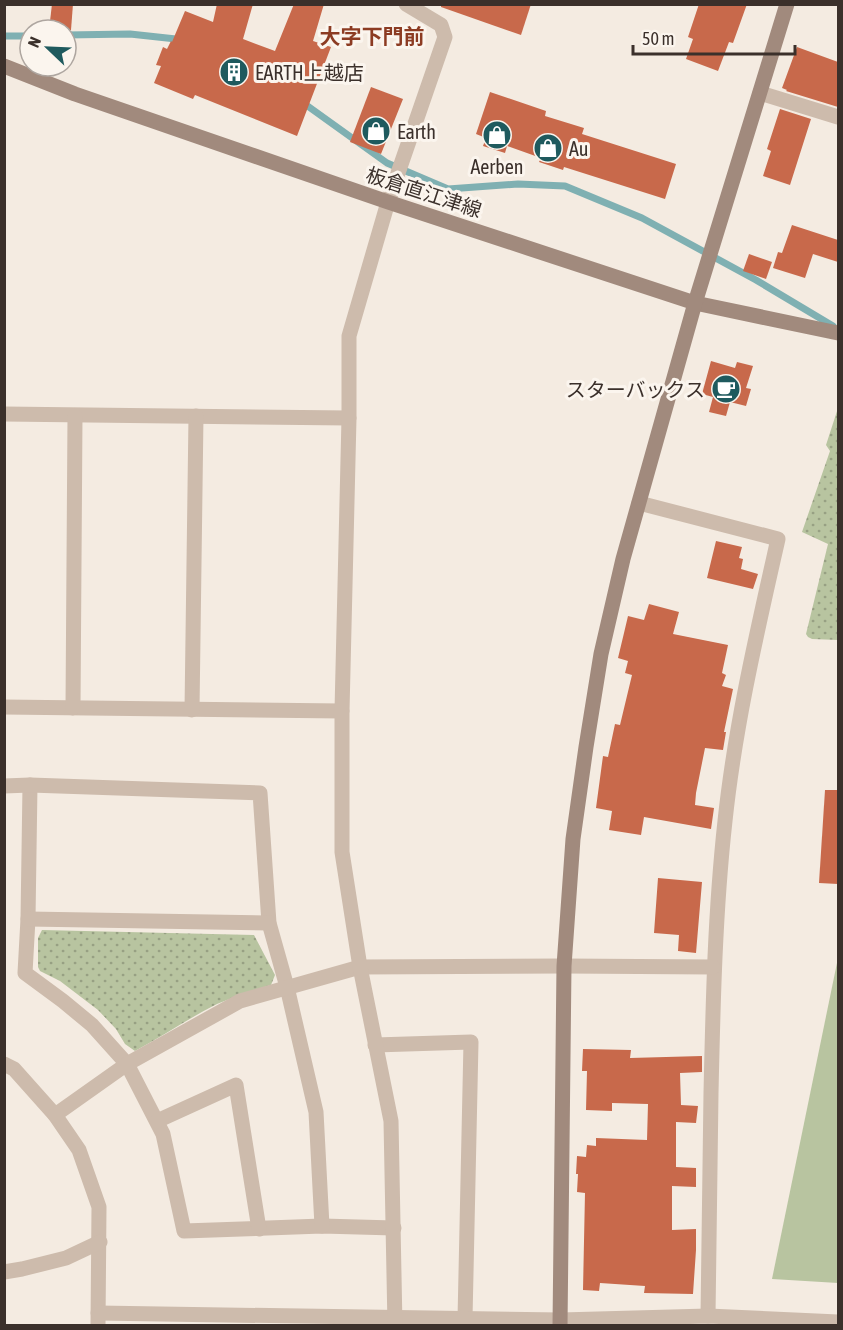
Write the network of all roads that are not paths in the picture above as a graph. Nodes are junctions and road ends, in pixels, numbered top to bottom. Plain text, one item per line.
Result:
1 (406, 4) edge
2 (787, 4) edge
3 (4, 66) edge
4 (760, 93) junction
5 (838, 117) edge
6 (388, 202) junction
7 (695, 303) junction
8 (838, 333) edge
9 (4, 414) edge
10 (75, 416) junction
11 (196, 416) junction
12 (349, 418) junction
13 (639, 503) junction
14 (4, 707) edge
15 (73, 708) junction
16 (192, 710) junction
17 (342, 711) junction
18 (30, 785) junction
19 (4, 786) edge
20 (28, 919) junction
21 (269, 923) junction
22 (564, 966) junction
23 (360, 967) junction
24 (713, 967) junction
25 (287, 987) junction
26 (375, 1045) junction
27 (4, 1064) edge
28 (127, 1064) junction
29 (55, 1115) junction
30 (157, 1121) junction
31 (322, 1226) junction
32 (259, 1228) junction
33 (394, 1228) junction
34 (100, 1242) junction
35 (4, 1272) edge
36 (708, 1316) junction
37 (98, 1319) edge
38 (465, 1319) junction
39 (395, 1321) edge
40 (838, 1322) edge
41 (560, 1323) edge

1 - 6 street
2 - 4 street
3 - 6 street, 板倉直江津線
4 - 5 street
4 - 7 street
6 - 7 street, 板倉直江津線
6 - 12 street
7 - 8 street, 板倉直江津線
7 - 13 street
9 - 10 street
10 - 11 street
10 - 15 street
11 - 12 street
11 - 16 street
12 - 17 street
13 - 22 street
13 - 24 street
14 - 15 street
15 - 16 street
16 - 17 street
17 - 23 street
18 - 19 street
18 - 20 street
18 - 21 street
20 - 21 street
20 - 28 street
21 - 25 street
22 - 23 street
22 - 24 street
22 - 41 street
23 - 25 street
23 - 26 street
24 - 36 street
25 - 28 street
25 - 31 street
26 - 33 street
26 - 38 street
27 - 29 street
28 - 29 street
28 - 30 street
29 - 34 street
30 - 32 street
30 - 32 street
31 - 32 street
31 - 33 street
33 - 39 street
34 - 35 street
34 - 37 street
36 - 40 street
36 - 41 street
37 - 39 street
38 - 39 street
38 - 41 street

